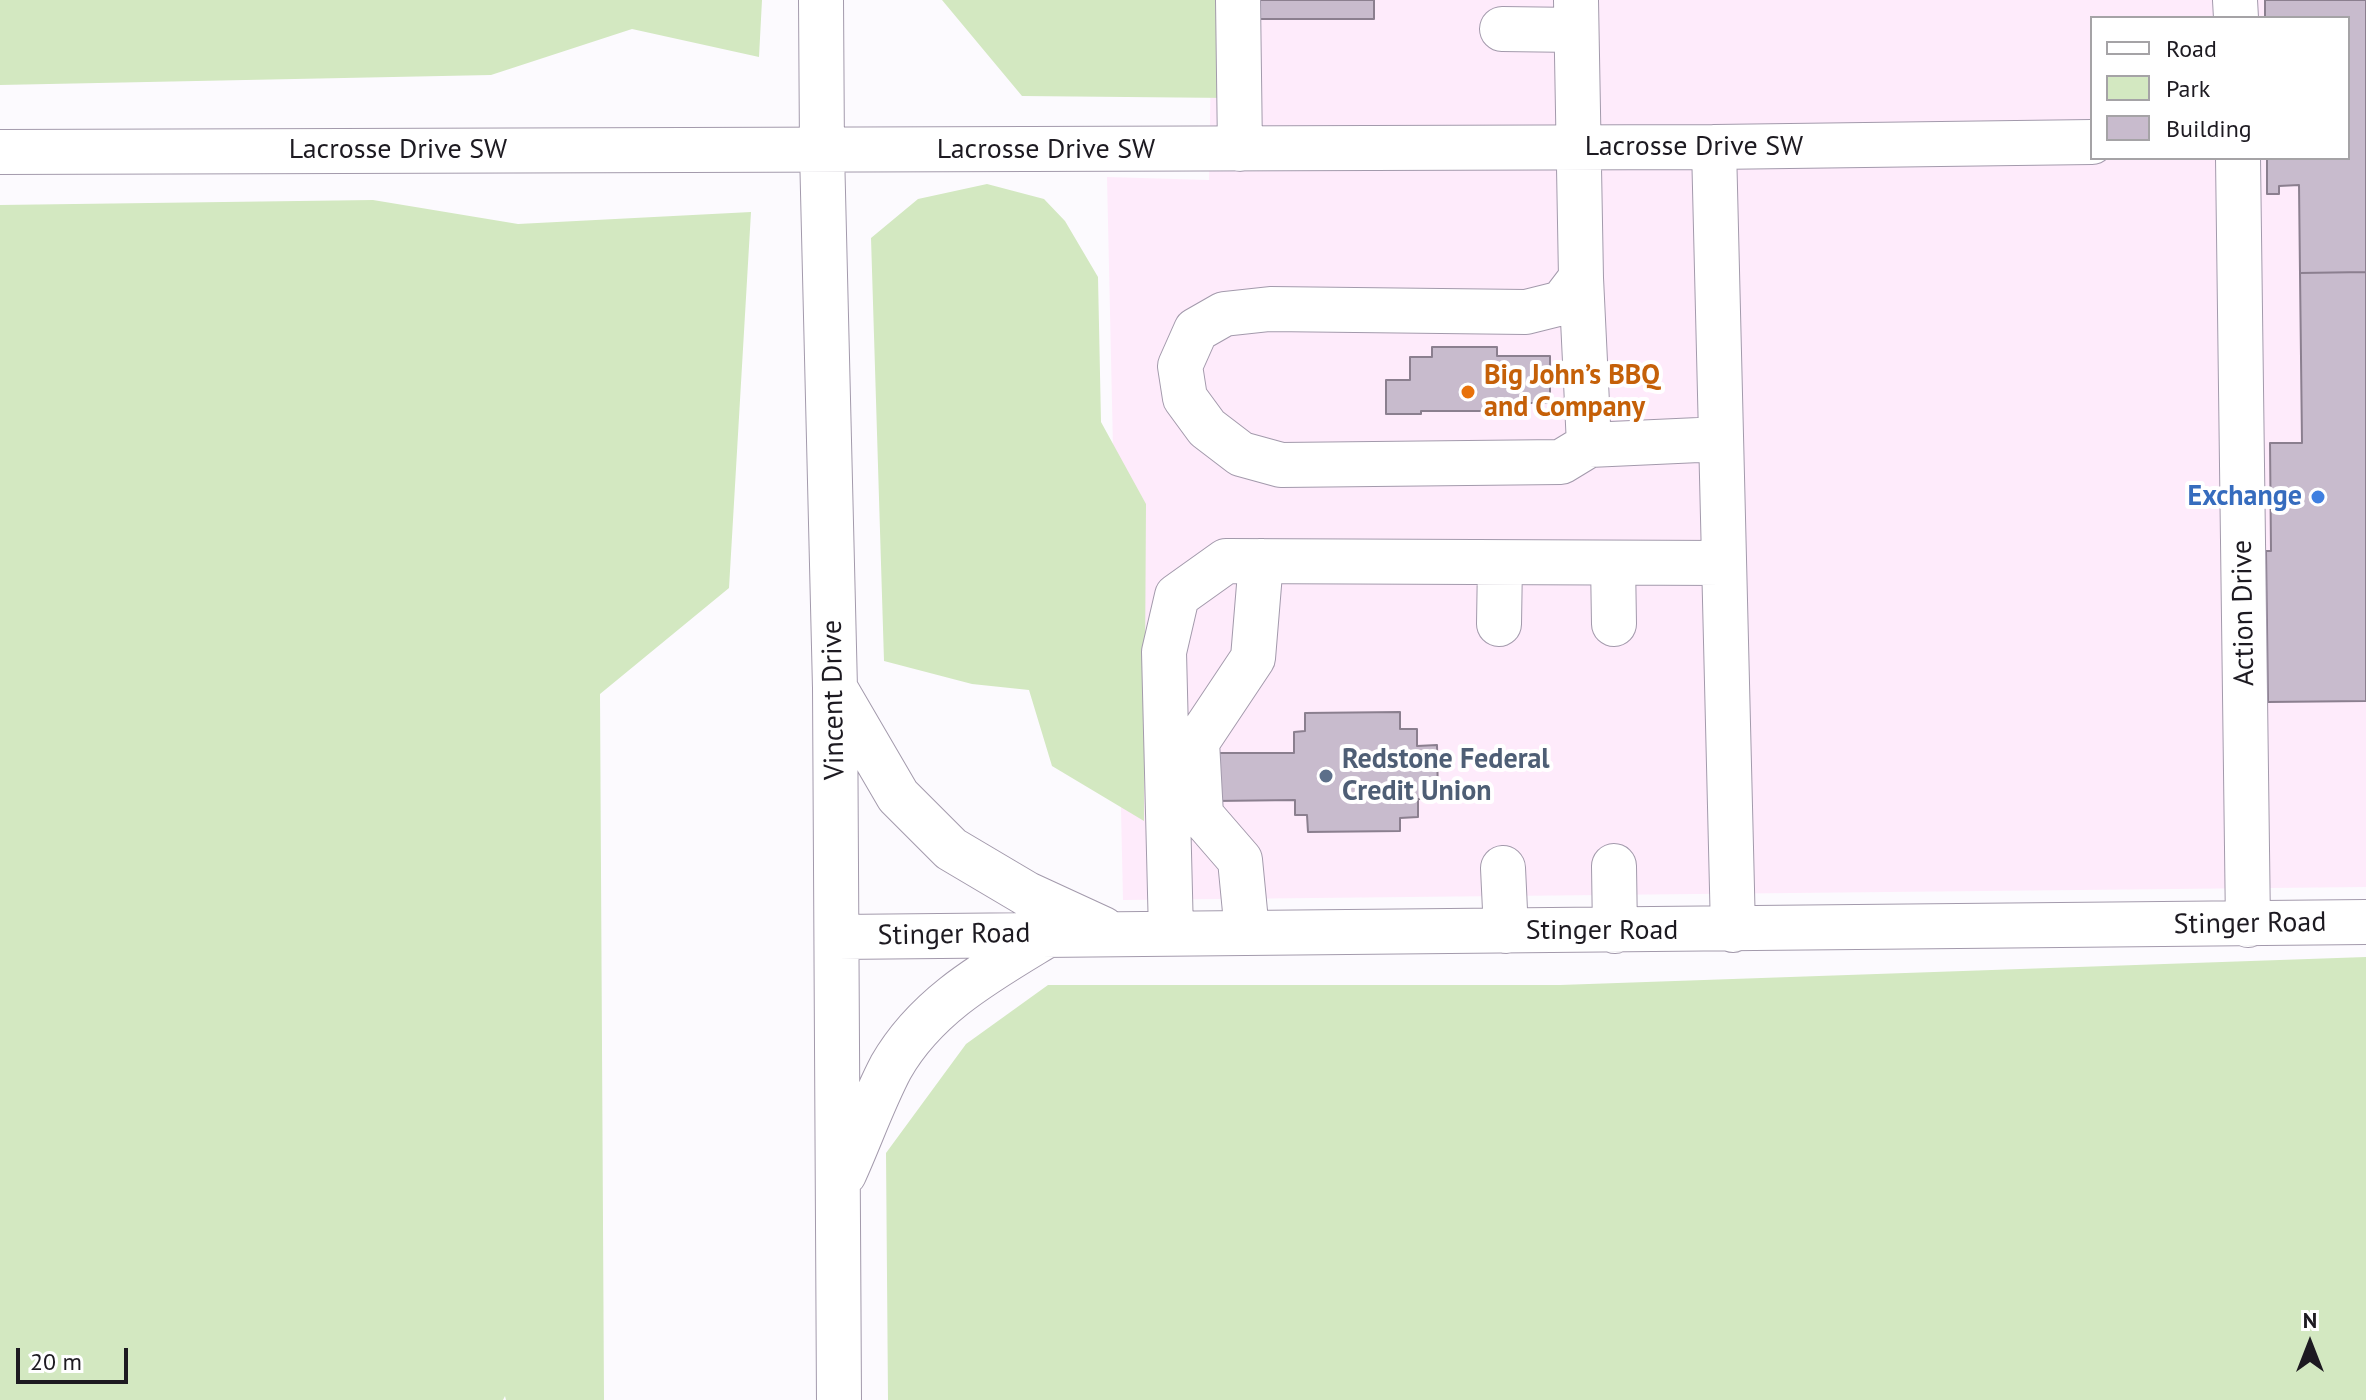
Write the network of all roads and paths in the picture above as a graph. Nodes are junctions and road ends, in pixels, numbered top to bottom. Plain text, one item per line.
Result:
1 (821, 0) edge
2 (1238, 0) edge
3 (1576, 15) edge
4 (1502, 29) dead end
5 (2090, 142) edge
6 (1714, 147) junction
7 (1579, 148) junction
8 (1240, 149) junction
9 (822, 151) junction
10 (0, 152) edge
11 (2238, 160) edge
12 (1581, 278) junction
13 (1721, 439) junction
14 (1589, 445) junction
15 (1261, 561) junction
16 (1500, 563) junction
17 (1613, 563) junction
18 (1724, 563) junction
19 (1499, 624) dead end
20 (1614, 624) dead end
21 (835, 688) junction
22 (1614, 866) dead end
23 (1503, 868) dead end
24 (2366, 922) edge
25 (2248, 925) junction
26 (1733, 930) junction
27 (1506, 931) junction
28 (1615, 931) junction
29 (1247, 932) junction
30 (1112, 933) junction
31 (1171, 933) junction
32 (1049, 934) junction
33 (838, 937) junction
34 (839, 1188) junction
35 (839, 1400) edge

1 - 9 street, Vincent Drive
2 - 8 street
3 - 4 street
3 - 7 street
5 - 6 street, Lacrosse Drive SW
6 - 7 street, Lacrosse Drive SW
6 - 13 street
7 - 8 street, Lacrosse Drive SW
7 - 12 street
8 - 9 street, Lacrosse Drive SW
9 - 10 street, Lacrosse Drive SW
9 - 21 street, Vincent Drive
11 - 25 street, Action Drive
12 - 14 street
12 - 14 street
13 - 14 street
13 - 18 street
15 - 16 street
15 - 29 street
15 - 31 street
16 - 17 street
16 - 19 street
17 - 18 street
17 - 20 street
18 - 26 street
21 - 30 street
21 - 33 street, Vincent Drive
22 - 28 street
23 - 27 street
24 - 25 street, Stinger Road
25 - 26 street, Stinger Road
26 - 28 street, Stinger Road
27 - 28 street, Stinger Road
27 - 29 street, Stinger Road
29 - 31 street, Stinger Road
30 - 31 street, Stinger Road
30 - 32 street, Stinger Road
32 - 33 street, Stinger Road
32 - 34 street
33 - 34 street, Vincent Drive
34 - 35 street, Vincent Drive

